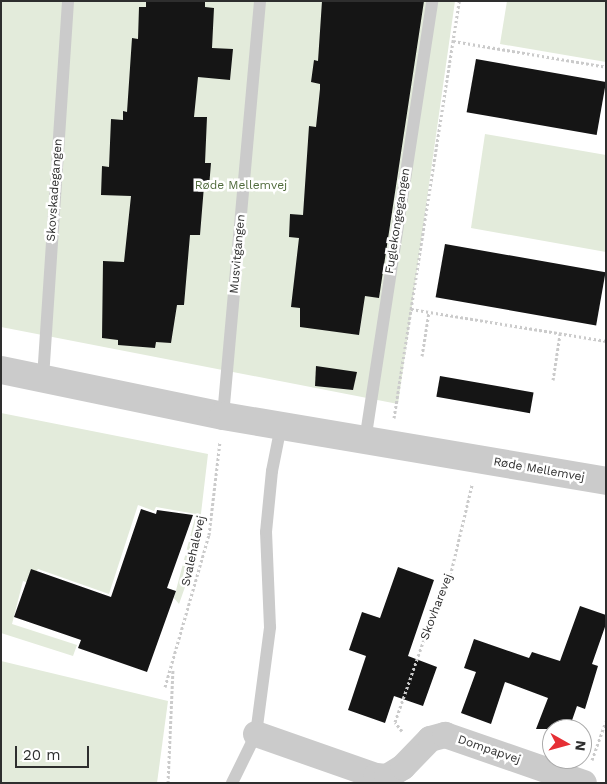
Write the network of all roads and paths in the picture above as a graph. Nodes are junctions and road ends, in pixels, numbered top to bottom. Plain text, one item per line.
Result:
1 (68, 1) edge
2 (260, 1) edge
3 (432, 1) edge
4 (459, 1) edge
5 (453, 40) junction
6 (606, 67) edge
7 (411, 309) junction
8 (429, 312) junction
9 (560, 334) junction
10 (606, 341) edge
11 (422, 356) dead end
12 (1, 370) edge
13 (43, 378) junction
14 (553, 380) dead end
15 (224, 416) junction
16 (281, 426) junction
17 (377, 443) junction
18 (477, 460) junction
19 (606, 481) edge
20 (173, 664) junction
21 (165, 687) dead end
22 (606, 720) edge
23 (395, 722) dead end
24 (256, 734) junction
25 (587, 774) edge
26 (168, 783) edge
27 (232, 783) edge

1 - 13 lane, Skovskadegangen
2 - 15 lane, Musvitgangen
3 - 17 lane, Fuglekongegangen
4 - 5 path
5 - 6 path
5 - 7 path
7 - 8 path
7 - 17 path
8 - 9 path
8 - 11 path
9 - 10 path
9 - 14 path
12 - 13 street, Røde Mellemvej
13 - 15 street, Røde Mellemvej
15 - 16 street, Røde Mellemvej
15 - 20 path, Svalehalevej
16 - 17 street, Røde Mellemvej
16 - 24 lane
17 - 18 street, Røde Mellemvej
18 - 19 street, Røde Mellemvej
18 - 23 path, Skovharevej
20 - 21 path, Svalehalevej
20 - 26 path
22 - 25 path
24 - 25 street, Dompapvej
24 - 27 lane

